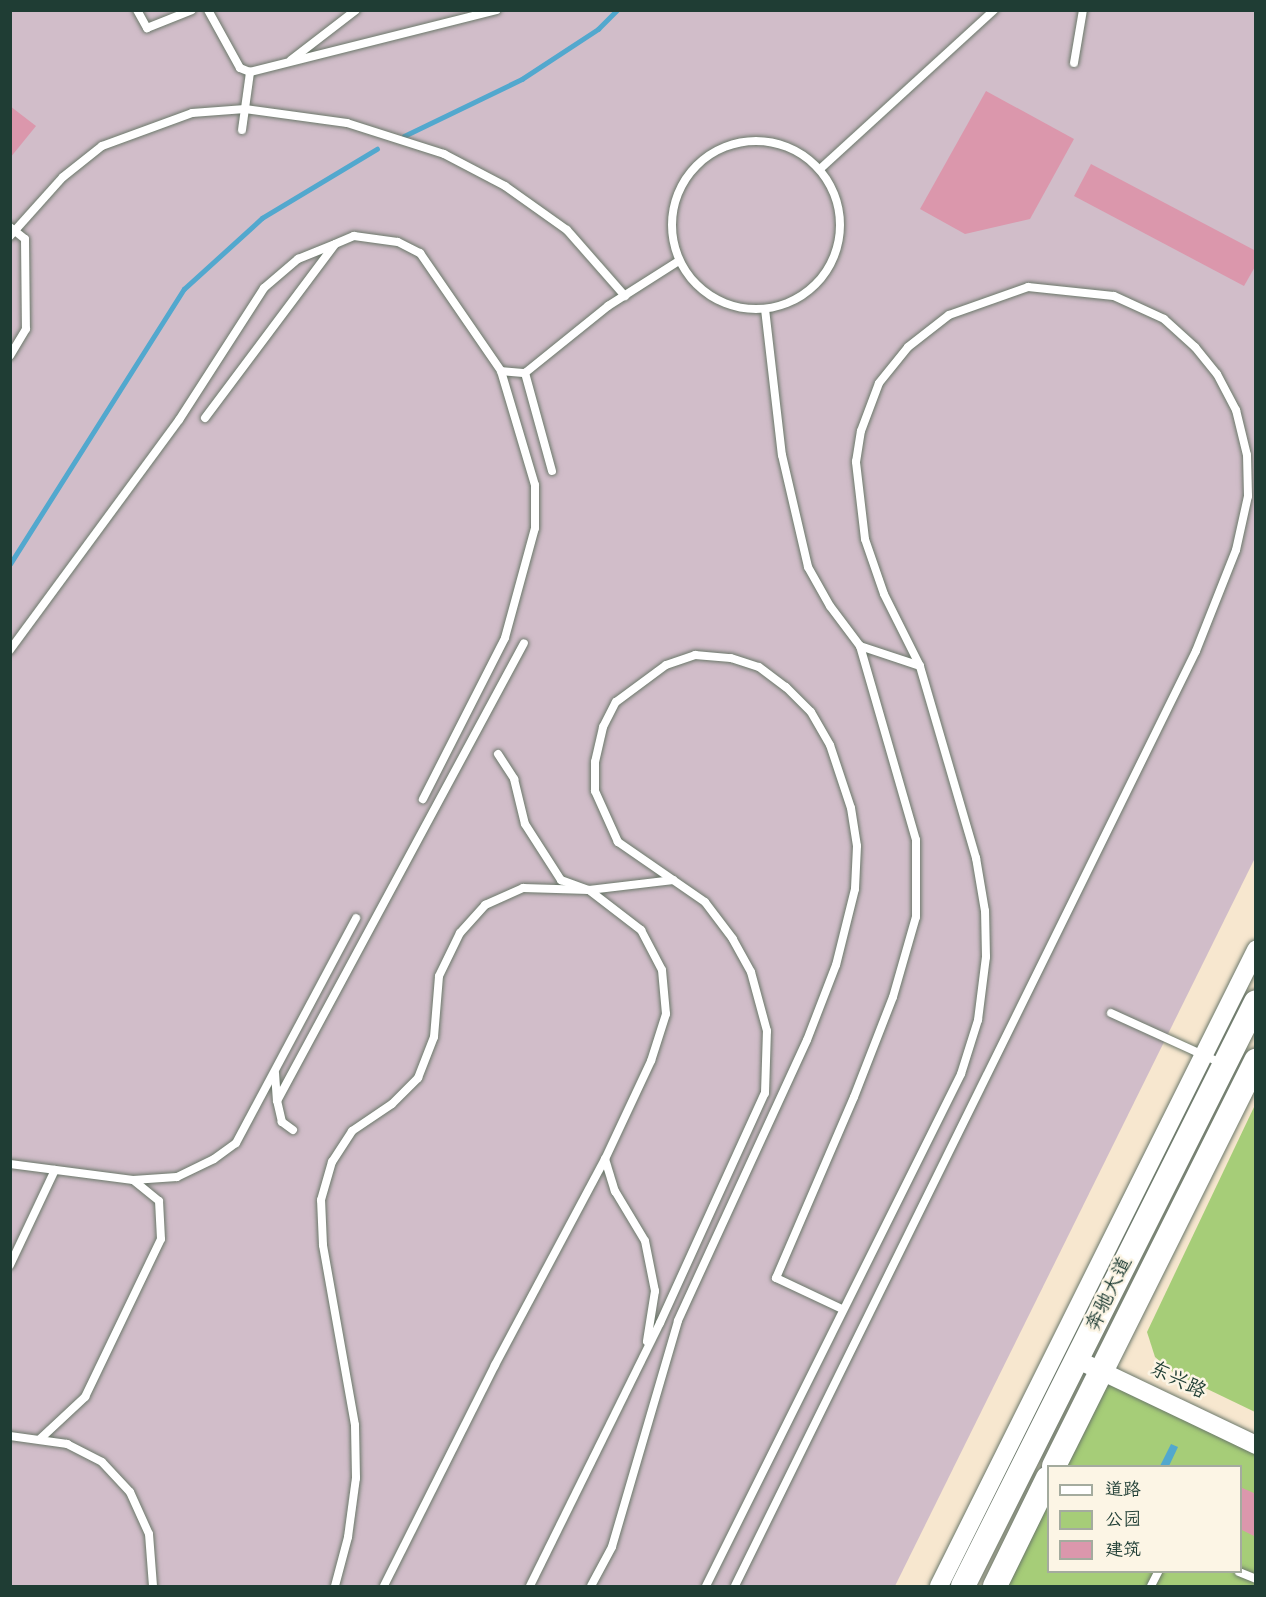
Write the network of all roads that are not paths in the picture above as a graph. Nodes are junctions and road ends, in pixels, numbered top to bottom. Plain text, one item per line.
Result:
1 (137, 10) edge
2 (192, 10) edge
3 (208, 10) edge
4 (356, 10) edge
5 (496, 10) edge
6 (994, 10) edge
7 (1083, 10) edge
8 (1074, 63) dead end
9 (286, 64) junction
10 (250, 72) junction
11 (245, 108) junction
12 (242, 129) dead end
13 (820, 169) junction
14 (12, 232) edge
15 (335, 244) junction
16 (679, 261) junction
17 (625, 296) junction
18 (765, 309) junction
19 (10, 356) edge
20 (501, 371) junction
21 (525, 373) junction
22 (205, 418) dead end
23 (552, 471) dead end
24 (525, 643) dead end
25 (860, 646) junction
26 (10, 650) edge
27 (920, 666) junction
28 (498, 754) dead end
29 (423, 799) dead end
30 (673, 880) junction
31 (589, 890) junction
32 (356, 918) dead end
33 (1256, 950) edge
34 (1256, 1002) edge
35 (1111, 1013) dead end
36 (1214, 1060) junction
37 (1256, 1060) edge
38 (275, 1070) junction
39 (277, 1101) junction
40 (293, 1130) dead end
41 (605, 1159) junction
42 (10, 1164) edge
43 (56, 1170) junction
44 (133, 1180) junction
45 (1148, 1193) junction
46 (10, 1265) edge
47 (842, 1309) junction
48 (646, 1350) junction
49 (1078, 1360) junction
50 (1102, 1371) junction
51 (10, 1436) edge
52 (40, 1439) junction
53 (1256, 1445) edge
54 (1055, 1465) edge
55 (1047, 1480) edge
56 (1158, 1573) edge
57 (1241, 1573) edge
58 (1256, 1579) edge
59 (153, 1587) edge
60 (335, 1587) edge
61 (384, 1587) edge
62 (530, 1587) edge
63 (591, 1587) edge
64 (706, 1587) edge
65 (735, 1587) edge
66 (939, 1587) edge
67 (963, 1587) edge
68 (995, 1587) edge
69 (1151, 1587) edge

1 - 2 lane
3 - 10 lane
4 - 9 lane
5 - 9 lane
6 - 13 lane
7 - 8 lane
9 - 10 lane
10 - 11 lane
11 - 12 lane
11 - 14 lane
11 - 17 lane
13 - 16 lane
13 - 18 lane
14 - 19 lane
15 - 20 lane
15 - 22 lane
15 - 26 lane
16 - 17 lane
16 - 18 lane
17 - 21 lane
18 - 25 lane
20 - 21 lane
20 - 29 lane
21 - 23 lane
24 - 39 lane
25 - 27 lane
25 - 47 lane
27 - 47 lane
27 - 65 lane
28 - 31 lane
30 - 31 lane
30 - 48 lane
30 - 63 lane
31 - 41 lane
31 - 60 lane
32 - 38 lane
33 - 36 street
34 - 36 main road, 奔驰大道
35 - 36 lane
36 - 45 main road, 奔驰大道
37 - 50 main road, 奔驰大道
38 - 39 lane
38 - 44 lane
39 - 40 lane
41 - 48 lane
41 - 61 lane
42 - 43 lane
43 - 44 lane
43 - 46 lane
44 - 52 lane
45 - 49 main road, 奔驰大道
45 - 66 street
47 - 64 lane
48 - 62 lane
49 - 50 street, 东兴路
49 - 67 main road, 奔驰大道
50 - 53 street, 东兴路
50 - 54 main road, 奔驰大道
51 - 52 lane
52 - 59 lane
55 - 68 main road
56 - 69 lane
57 - 58 lane

